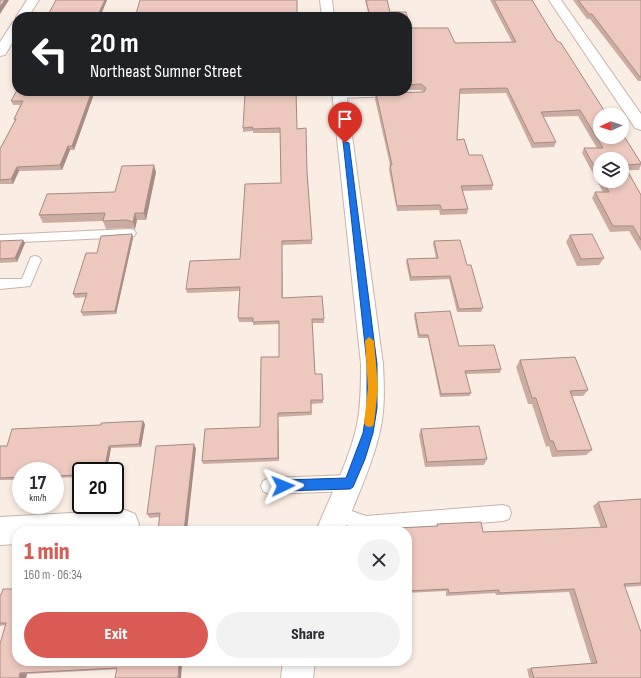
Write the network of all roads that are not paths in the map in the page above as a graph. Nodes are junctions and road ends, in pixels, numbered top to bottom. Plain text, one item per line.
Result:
1 (33, 0) edge
2 (326, 0) edge
3 (555, 0) edge
4 (25, 12) edge
5 (327, 12) edge
6 (12, 37) edge
7 (8, 46) edge
8 (339, 96) edge
9 (641, 125) edge
10 (130, 233) edge
11 (0, 239) edge
12 (35, 260) dead end
13 (0, 284) edge
14 (350, 484) junction
15 (269, 486) dead end
16 (503, 513) dead end
17 (334, 523) edge
18 (125, 524) dead end
19 (89, 526) edge
20 (12, 530) edge
21 (0, 531) edge
22 (298, 666) edge
23 (297, 678) edge

1 - 4 street
2 - 5 street
3 - 9 street
6 - 7 street
8 - 14 street
10 - 11 lane
12 - 13 lane
14 - 15 lane
14 - 17 street
16 - 17 lane
18 - 19 street
20 - 21 street
22 - 23 street

